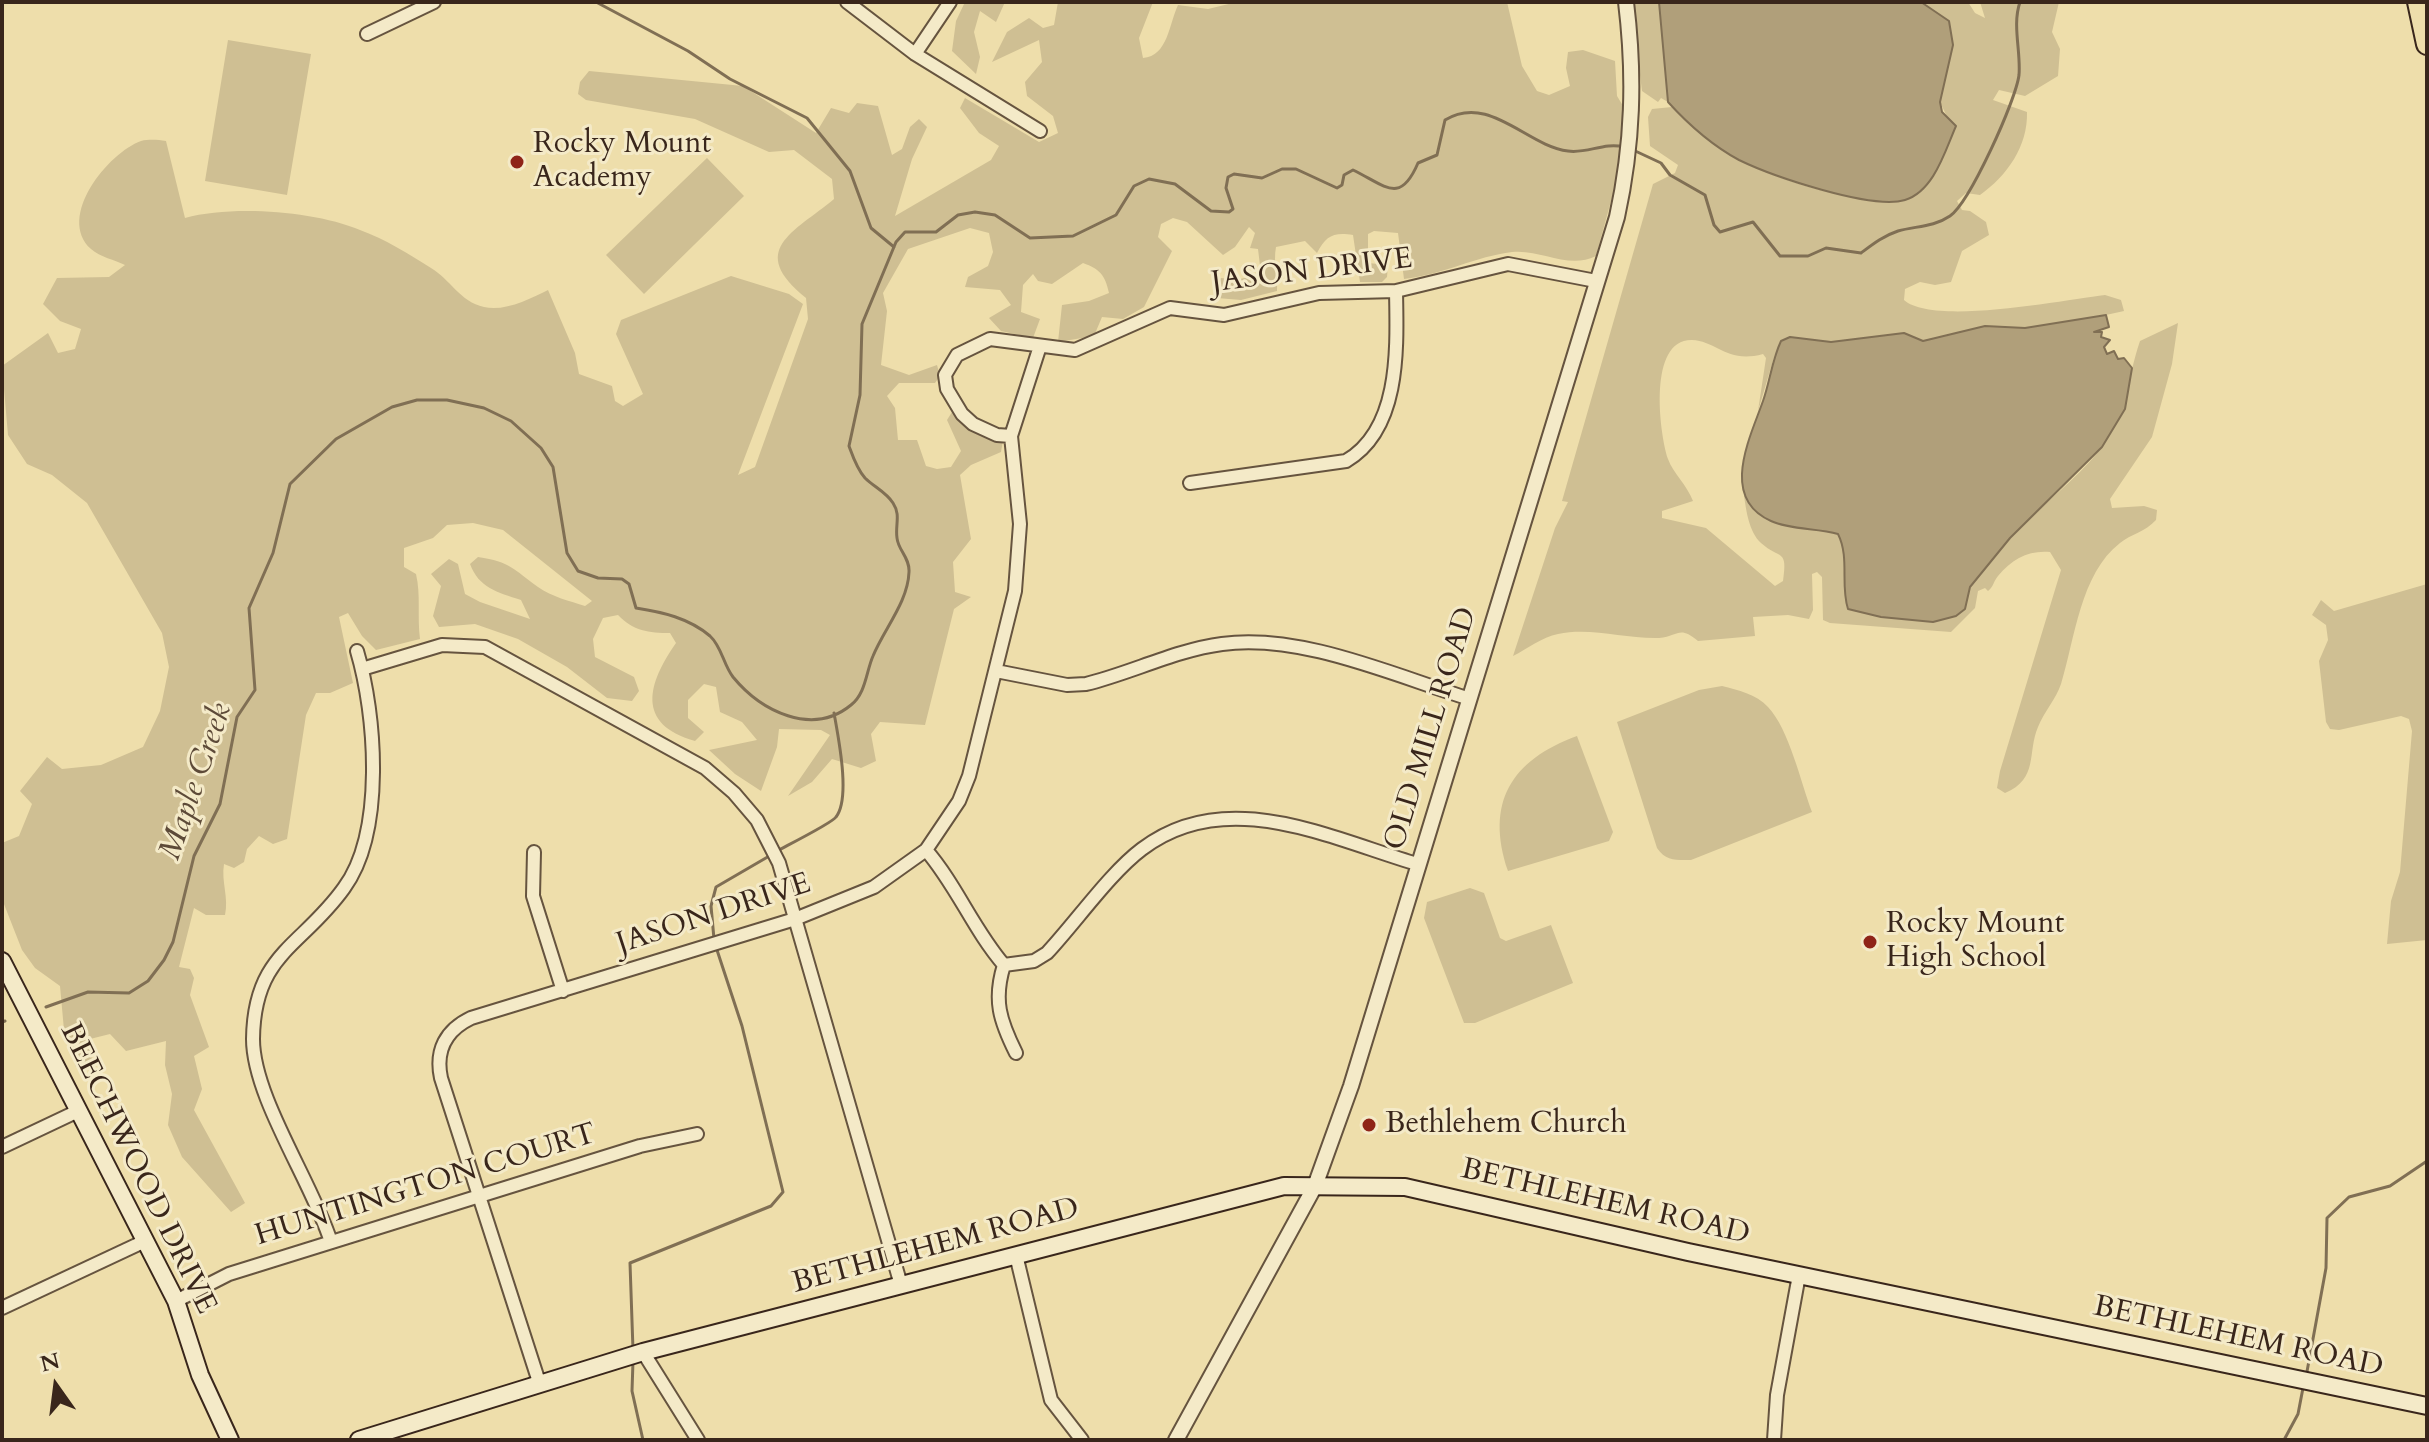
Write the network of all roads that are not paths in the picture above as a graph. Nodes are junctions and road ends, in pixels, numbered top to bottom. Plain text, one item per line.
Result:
1 (434, 2) edge
2 (847, 2) edge
3 (950, 2) edge
4 (1626, 2) edge
5 (2418, 2) edge
6 (367, 34) dead end
7 (2427, 44) edge
8 (915, 54) junction
9 (1040, 131) dead end
10 (1596, 281) junction
11 (1396, 291) junction
12 (1040, 346) junction
13 (1011, 436) junction
14 (1190, 483) dead end
15 (357, 651) dead end
16 (362, 669) junction
17 (996, 671) junction
18 (1467, 698) junction
19 (926, 850) junction
20 (534, 852) dead end
21 (1417, 864) junction
22 (795, 919) junction
23 (2, 961) edge
24 (1004, 965) junction
25 (563, 991) junction
26 (1016, 1053) dead end
27 (78, 1111) junction
28 (697, 1134) dead end
29 (2, 1147) edge
30 (1315, 1186) junction
31 (480, 1198) junction
32 (145, 1241) junction
33 (331, 1242) junction
34 (1016, 1255) junction
35 (1799, 1275) junction
36 (901, 1285) junction
37 (176, 1301) junction
38 (2, 1308) edge
39 (643, 1352) junction
40 (539, 1382) junction
41 (2427, 1406) edge
42 (230, 1440) edge
43 (359, 1440) edge
44 (698, 1440) edge
45 (1082, 1440) edge
46 (1176, 1440) edge
47 (1774, 1440) edge

1 - 6 street
2 - 8 street
3 - 8 street
4 - 10 street, OLD MILL ROAD
5 - 7 highway
8 - 9 street
10 - 11 street, JASON DRIVE
10 - 18 street, OLD MILL ROAD
11 - 12 street, JASON DRIVE
11 - 14 street
12 - 13 street, JASON DRIVE
12 - 13 street, JASON DRIVE
13 - 17 street, JASON DRIVE
15 - 16 street
16 - 22 street
16 - 33 street
17 - 18 street
17 - 19 street, JASON DRIVE
18 - 21 street, OLD MILL ROAD
19 - 22 street, JASON DRIVE
19 - 24 street
20 - 25 street
21 - 24 street
21 - 30 street, OLD MILL ROAD
22 - 25 street, JASON DRIVE
22 - 36 street
23 - 27 main road, BEECHWOOD DRIVE
24 - 26 street
25 - 31 street, JASON DRIVE
27 - 29 street
27 - 32 main road, BEECHWOOD DRIVE
28 - 31 street, HUNTINGTON COURT
30 - 34 main road, BETHLEHEM ROAD
30 - 35 main road, BETHLEHEM ROAD
30 - 46 street, OLD MILL ROAD
31 - 33 street, HUNTINGTON COURT
31 - 40 street, JASON DRIVE
32 - 37 main road, BEECHWOOD DRIVE
32 - 38 street
33 - 37 street, HUNTINGTON COURT
34 - 36 main road, BETHLEHEM ROAD
34 - 45 street
35 - 41 main road, BETHLEHEM ROAD
35 - 47 street
36 - 39 main road, BETHLEHEM ROAD
37 - 42 main road, BEECHWOOD DRIVE
39 - 40 main road, BETHLEHEM ROAD
39 - 44 street
40 - 43 main road, BETHLEHEM ROAD

